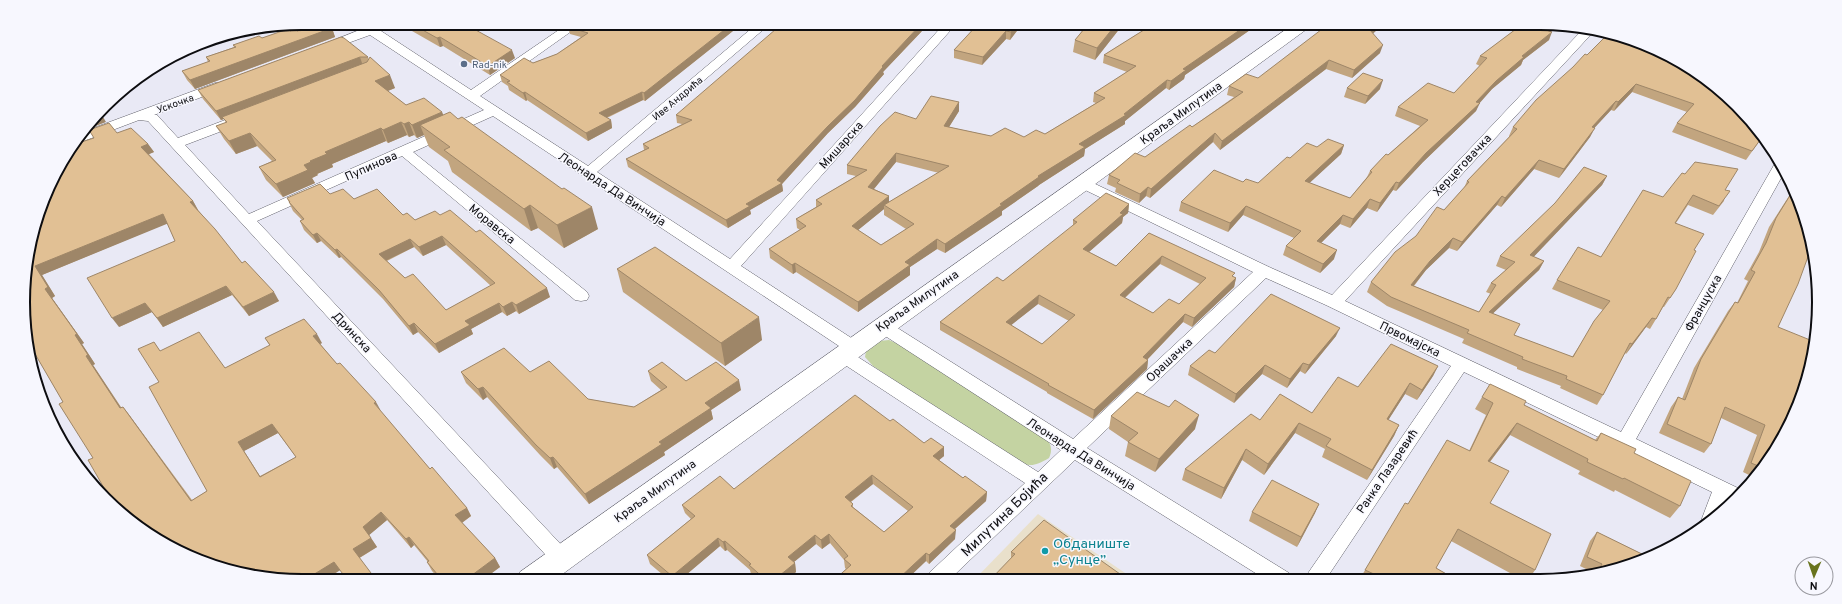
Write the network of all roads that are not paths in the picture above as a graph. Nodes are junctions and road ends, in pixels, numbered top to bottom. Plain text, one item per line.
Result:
1 (370, 30) edge
2 (378, 30) edge
3 (567, 30) edge
4 (757, 30) edge
5 (945, 30) edge
6 (1295, 30) edge
7 (1586, 34) edge
8 (316, 51) edge
9 (234, 81) edge
10 (471, 96) junction
11 (494, 111) junction
12 (252, 114) edge
13 (137, 116) junction
14 (87, 135) edge
15 (176, 144) junction
16 (404, 151) junction
17 (1778, 170) edge
18 (588, 173) junction
19 (1084, 184) junction
20 (247, 220) junction
21 (731, 267) junction
22 (1264, 271) junction
23 (581, 296) dead end
24 (1334, 302) junction
25 (882, 326) junction
26 (848, 351) junction
27 (1461, 364) junction
28 (1625, 442) junction
29 (1073, 449) junction
30 (1038, 482) junction
31 (1729, 493) edge
32 (1721, 505) edge
33 (561, 558) junction
34 (539, 574) edge
35 (941, 574) edge
36 (1274, 574) edge
37 (1317, 574) edge

1 - 8 street
2 - 10 street, Леонарда Да Винчија
3 - 10 street
4 - 18 street, Иве Андрића
5 - 21 street, Мишарска
6 - 19 main road, Краља Милутина
7 - 24 street, Херцеговачка
9 - 13 street, Ускочка
10 - 11 street, Леонарда Да Винчија
11 - 16 street, Пупинова
11 - 18 street, Леонарда Да Винчија
12 - 15 street
13 - 14 street, Ускочка
13 - 15 street, Дринска
15 - 20 street, Дринска
16 - 20 street, Пупинова
16 - 23 street, Моравска
17 - 28 street, Француска
18 - 21 street, Леонарда Да Винчија
19 - 22 street, Првомајска
19 - 25 main road, Краља Милутина
20 - 33 street, Дринска
21 - 26 street, Леонарда Да Винчија
22 - 24 street, Првомајска
22 - 29 street, Орашачка
24 - 27 street, Првомајска
25 - 26 main road, Краља Милутина
25 - 29 street, Леонарда Да Винчија
26 - 30 street, Леонарда Да Винчија
26 - 33 main road, Краља Милутина
27 - 28 street, Првомајска
27 - 37 street, Ранка Лазаревић
28 - 31 street, Првомајска
29 - 30 street, Милутина Бојића
29 - 36 street, Леонарда Да Винчија
30 - 35 street, Милутина Бојића
31 - 32 street
33 - 34 main road, Краља Милутина

